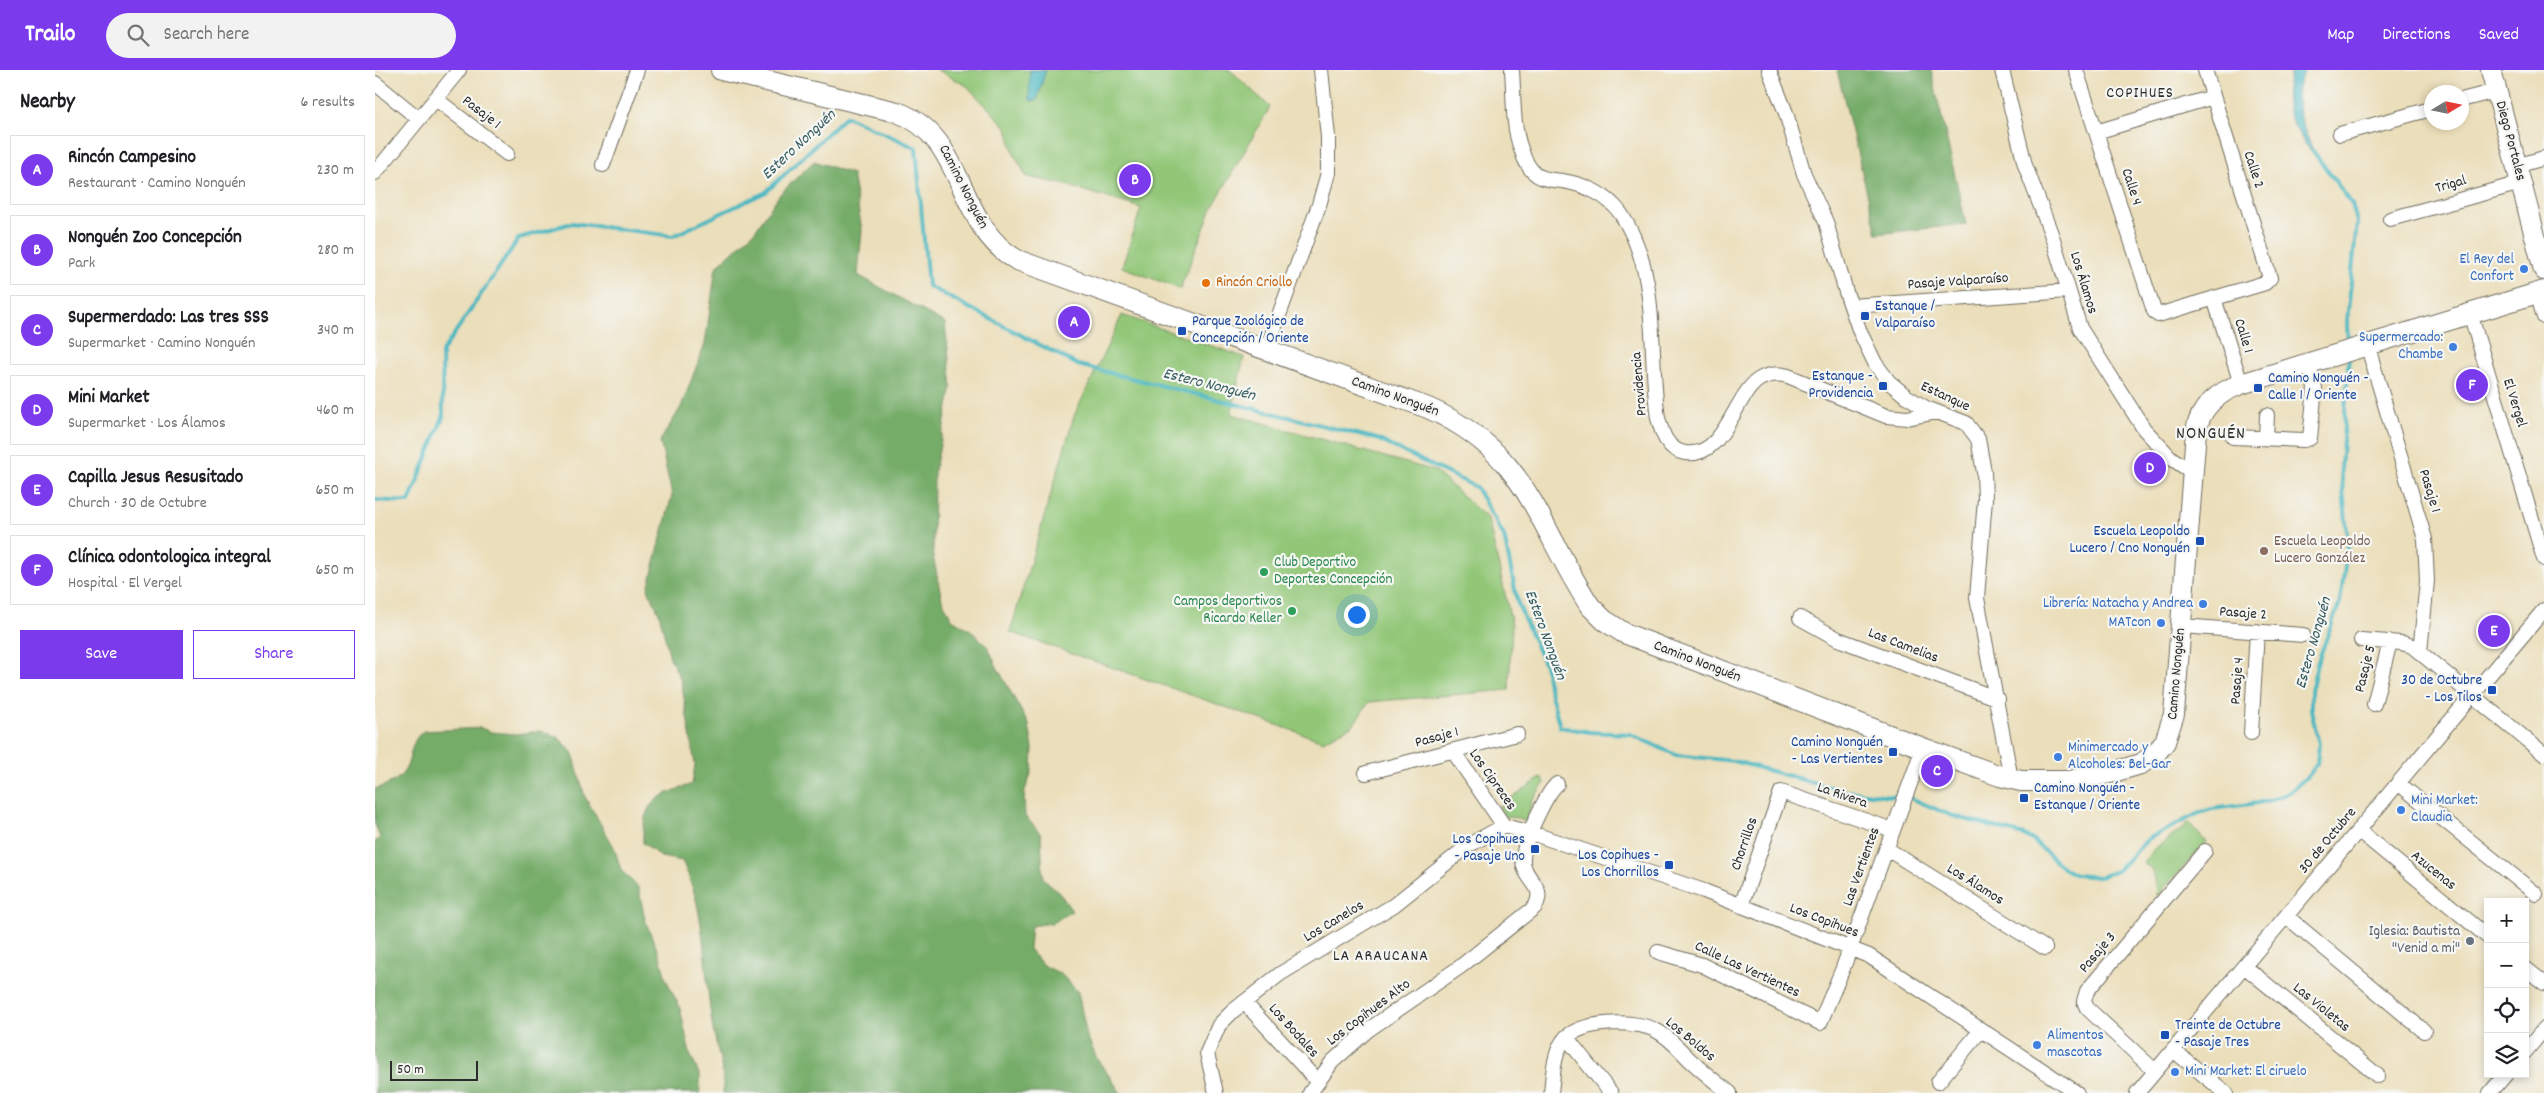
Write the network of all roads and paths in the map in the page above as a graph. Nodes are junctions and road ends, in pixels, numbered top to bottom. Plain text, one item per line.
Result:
1 (459, 70) edge
2 (637, 70) edge
3 (721, 70) edge
4 (1321, 70) edge
5 (1512, 70) edge
6 (1769, 70) edge
7 (2002, 70) edge
8 (2076, 70) edge
9 (2205, 70) edge
10 (2491, 70) edge
11 (375, 83) edge
12 (2496, 91) junction
13 (2213, 97) junction
14 (2469, 98) edge
15 (436, 99) junction
16 (2424, 111) edge
17 (419, 119) junction
18 (2096, 132) junction
19 (2340, 134) dead end
20 (507, 154) dead end
21 (2544, 158) edge
22 (603, 165) dead end
23 (375, 172) edge
24 (2519, 174) junction
25 (2390, 219) dead end
26 (2544, 270) edge
27 (2068, 291) junction
28 (2541, 292) edge
29 (2214, 298) junction
30 (1851, 306) junction
31 (2470, 313) junction
32 (2544, 316) edge
33 (2363, 345) junction
34 (1266, 351) junction
35 (2307, 362) junction
36 (2241, 384) junction
37 (1937, 412) junction
38 (2267, 415) dead end
39 (2233, 437) dead end
40 (2266, 438) junction
41 (2193, 472) junction
42 (2544, 559) edge
43 (2544, 610) edge
44 (1801, 618) dead end
45 (2181, 626) junction
46 (2257, 632) junction
47 (2303, 635) dead end
48 (2361, 640) dead end
49 (2390, 642) junction
50 (2419, 652) junction
51 (2472, 695) junction
52 (1997, 700) junction
53 (2374, 704) dead end
54 (2251, 733) dead end
55 (1517, 734) dead end
56 (1923, 748) junction
57 (1453, 751) junction
58 (2544, 754) edge
59 (1366, 773) dead end
60 (2011, 779) junction
61 (2398, 783) junction
62 (1557, 784) dead end
63 (1781, 792) joint
64 (1504, 826) junction
65 (1893, 830) junction
66 (2358, 830) junction
67 (1531, 833) junction
68 (1887, 848) junction
69 (2205, 851) dead end
70 (2536, 894) dead end
71 (1741, 906) junction
72 (2286, 916) junction
73 (2484, 934) edge
74 (1850, 948) junction
75 (2045, 948) dead end
76 (1658, 952) dead end
77 (2244, 966) junction
78 (2529, 971) edge
79 (2544, 983) edge
80 (1244, 1002) junction
81 (1820, 1023) joint
82 (1981, 1030) junction
83 (2423, 1031) dead end
84 (1566, 1037) junction
85 (2541, 1038) edge
86 (2529, 1048) edge
87 (2173, 1050) junction
88 (2155, 1071) junction
89 (2378, 1076) dead end
90 (2503, 1078) edge
91 (1938, 1082) dead end
92 (1314, 1088) edge
93 (2057, 1088) edge
94 (1215, 1093) edge
95 (1551, 1093) edge
96 (1611, 1093) edge
97 (1730, 1093) edge
98 (2077, 1093) edge
99 (2137, 1093) edge
100 (2226, 1093) edge
101 (2490, 1093) edge

1 - 15 street
2 - 22 street
3 - 34 main road, Camino Nonguén
4 - 34 street
5 - 37 street, Providencia
6 - 30 street, Estanque
7 - 27 street, Los Álamos
8 - 18 street, Calle 4
9 - 13 street, Calle 2
10 - 12 main road, Diego Portales
11 - 17 street
12 - 14 street
12 - 24 main road, Diego Portales
13 - 18 street
13 - 29 street, Calle 2
15 - 17 street
15 - 20 street, Pasaje 1
16 - 19 street
17 - 23 street
18 - 29 street, Calle 4
21 - 24 street, Trigal
24 - 25 street, Trigal
24 - 26 main road, Diego Portales
27 - 30 street, Pasaje Valparaíso
27 - 41 street, Los Álamos
28 - 31 main road, Camino Nonguén
28 - 32 street
29 - 36 street, Calle 1
30 - 37 street, Estanque
31 - 33 main road, Camino Nonguén
31 - 42 street, El Vergel
33 - 35 main road, Camino Nonguén
33 - 50 street, Pasaje 1
34 - 56 main road, Camino Nonguén
35 - 36 main road, Camino Nonguén
35 - 40 street
36 - 41 main road, Camino Nonguén
37 - 52 street, Estanque
38 - 40 street
39 - 40 street
41 - 45 main road, Camino Nonguén
43 - 51 street, 30 de Octubre
44 - 52 street, Las Camelias
45 - 46 street, Pasaje 2
45 - 60 main road, Camino Nonguén
46 - 47 street, Pasaje 2
46 - 54 street, Pasaje 4
48 - 49 street
49 - 50 street
49 - 53 street, Pasaje 5
50 - 51 street
51 - 58 street
51 - 61 street, 30 de Octubre
52 - 60 street, Estanque
55 - 57 street, Pasaje 1
56 - 60 main road, Camino Nonguén
56 - 65 street, Las Vertientes
57 - 59 street, Pasaje 1
57 - 64 street, Los Cipreces
61 - 66 street, 30 de Octubre
61 - 70 street
62 - 67 street, Los Copihues Alto
63 - 65 street, La Rivera
63 - 71 street, Chorrillos
64 - 67 street
64 - 80 street, Los Canelos
65 - 68 street, Las Vertientes
66 - 72 street, 30 de Octubre
66 - 73 street, Azucenas
67 - 71 street, Los Copihues
67 - 92 street, Los Copihues Alto
68 - 74 street, Las Vertientes
68 - 75 street, Los Álamos
69 - 88 street, Pasaje 3
71 - 74 street, Los Copihues
72 - 77 street, 30 de Octubre
72 - 83 street
74 - 81 street, Las Vertientes
74 - 82 street, Los Copihues
76 - 81 street, Calle Las Vertientes
77 - 87 street, 30 de Octubre
77 - 89 street, Las Violetas
78 - 79 street
80 - 92 street, Los Bodales
80 - 94 street, Los Canelos
82 - 91 street
82 - 93 street, Los Copihues
84 - 95 street
84 - 96 street
84 - 97 street, Los Boldos
85 - 86 street
87 - 88 street, 30 de Octubre
87 - 100 street
88 - 99 street, 30 de Octubre
90 - 101 street
93 - 98 street, Los Copihues

